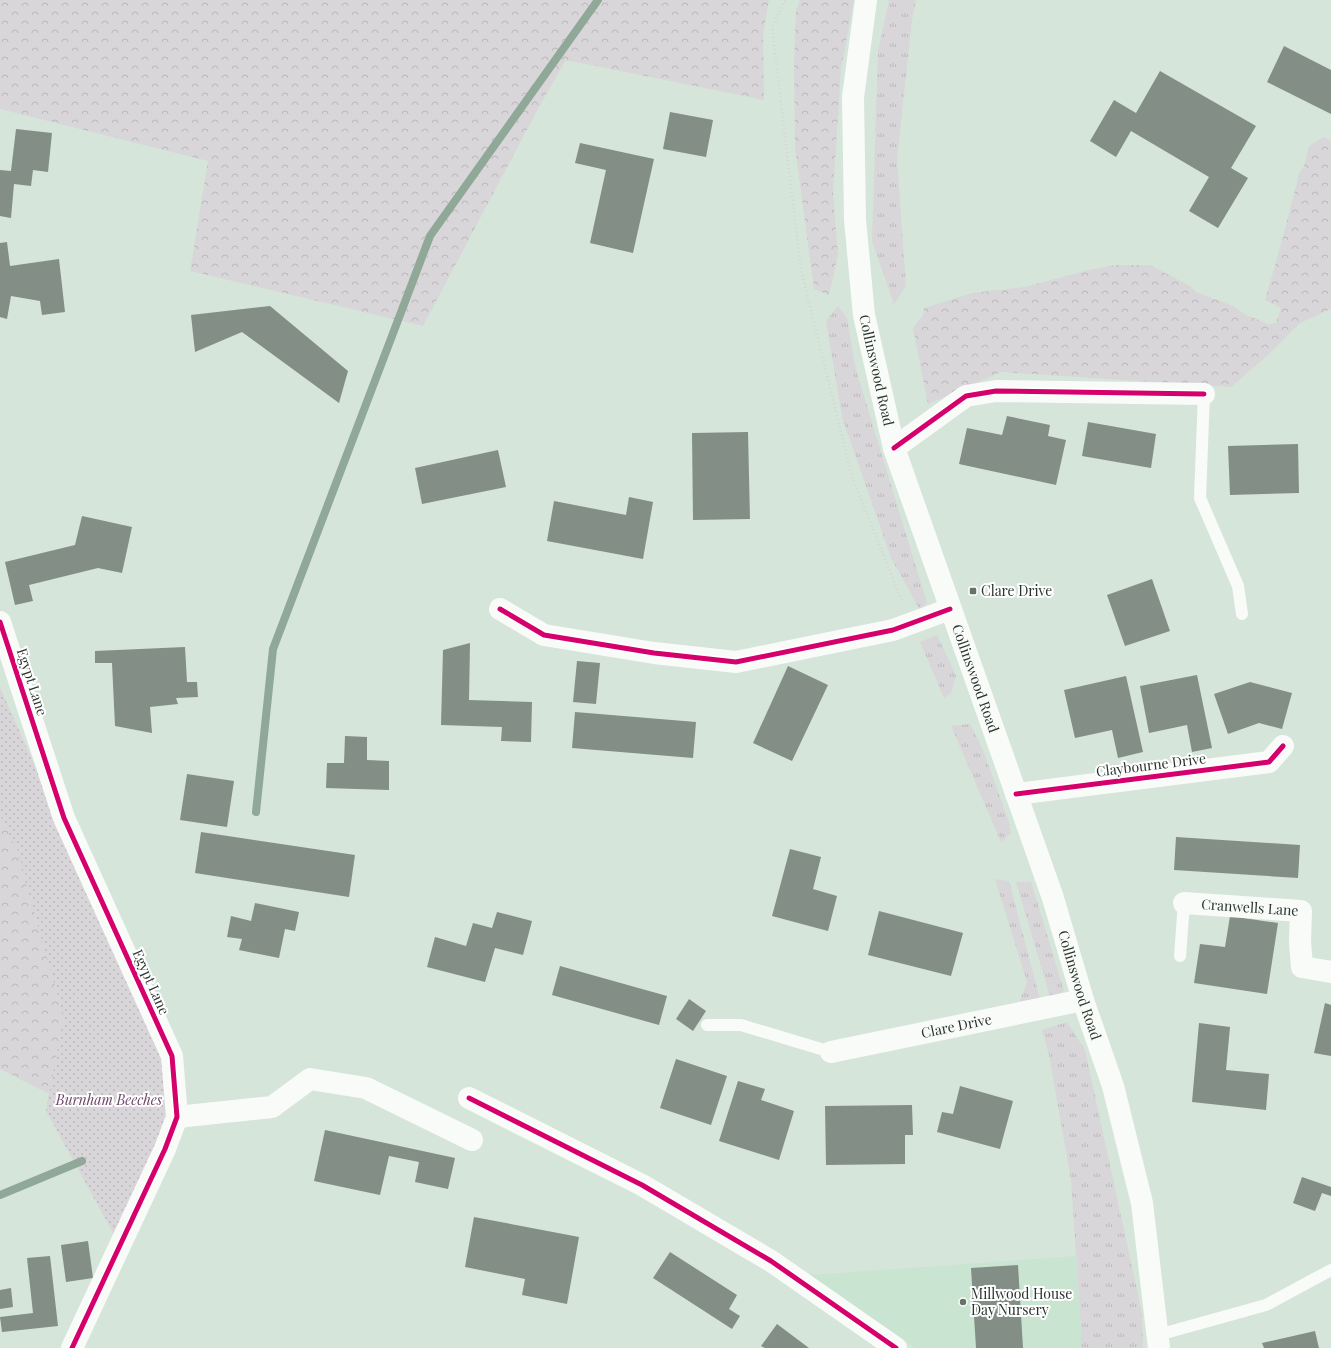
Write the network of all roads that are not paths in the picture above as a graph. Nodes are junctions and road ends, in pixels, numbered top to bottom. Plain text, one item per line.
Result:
1 (866, 0) edge
2 (1204, 394) joint
3 (894, 448) junction
4 (500, 609) dead end
5 (950, 609) junction
6 (1242, 614) dead end
7 (0, 622) edge
8 (1283, 746) dead end
9 (1016, 794) junction
10 (1184, 903) joint
11 (1180, 956) dead end
12 (1331, 972) edge
13 (1083, 1000) junction
14 (707, 1025) dead end
15 (831, 1052) joint
16 (469, 1098) dead end
17 (177, 1117) junction
18 (472, 1140) dead end
19 (1331, 1270) edge
20 (1159, 1341) edge
21 (72, 1348) edge
22 (896, 1348) edge

1 - 3 street, Collinswood Road
2 - 3 street
2 - 6 lane
3 - 5 street, Collinswood Road
4 - 5 street
5 - 9 street, Collinswood Road
7 - 17 street, Egypt Lane
8 - 9 street, Claybourne Drive
9 - 13 street, Collinswood Road
10 - 11 lane
10 - 12 street, Cranwells Lane
13 - 15 street, Clare Drive
13 - 20 street, Collinswood Road
14 - 15 lane
16 - 22 street
17 - 18 street
17 - 21 street, Egypt Lane
19 - 20 lane

